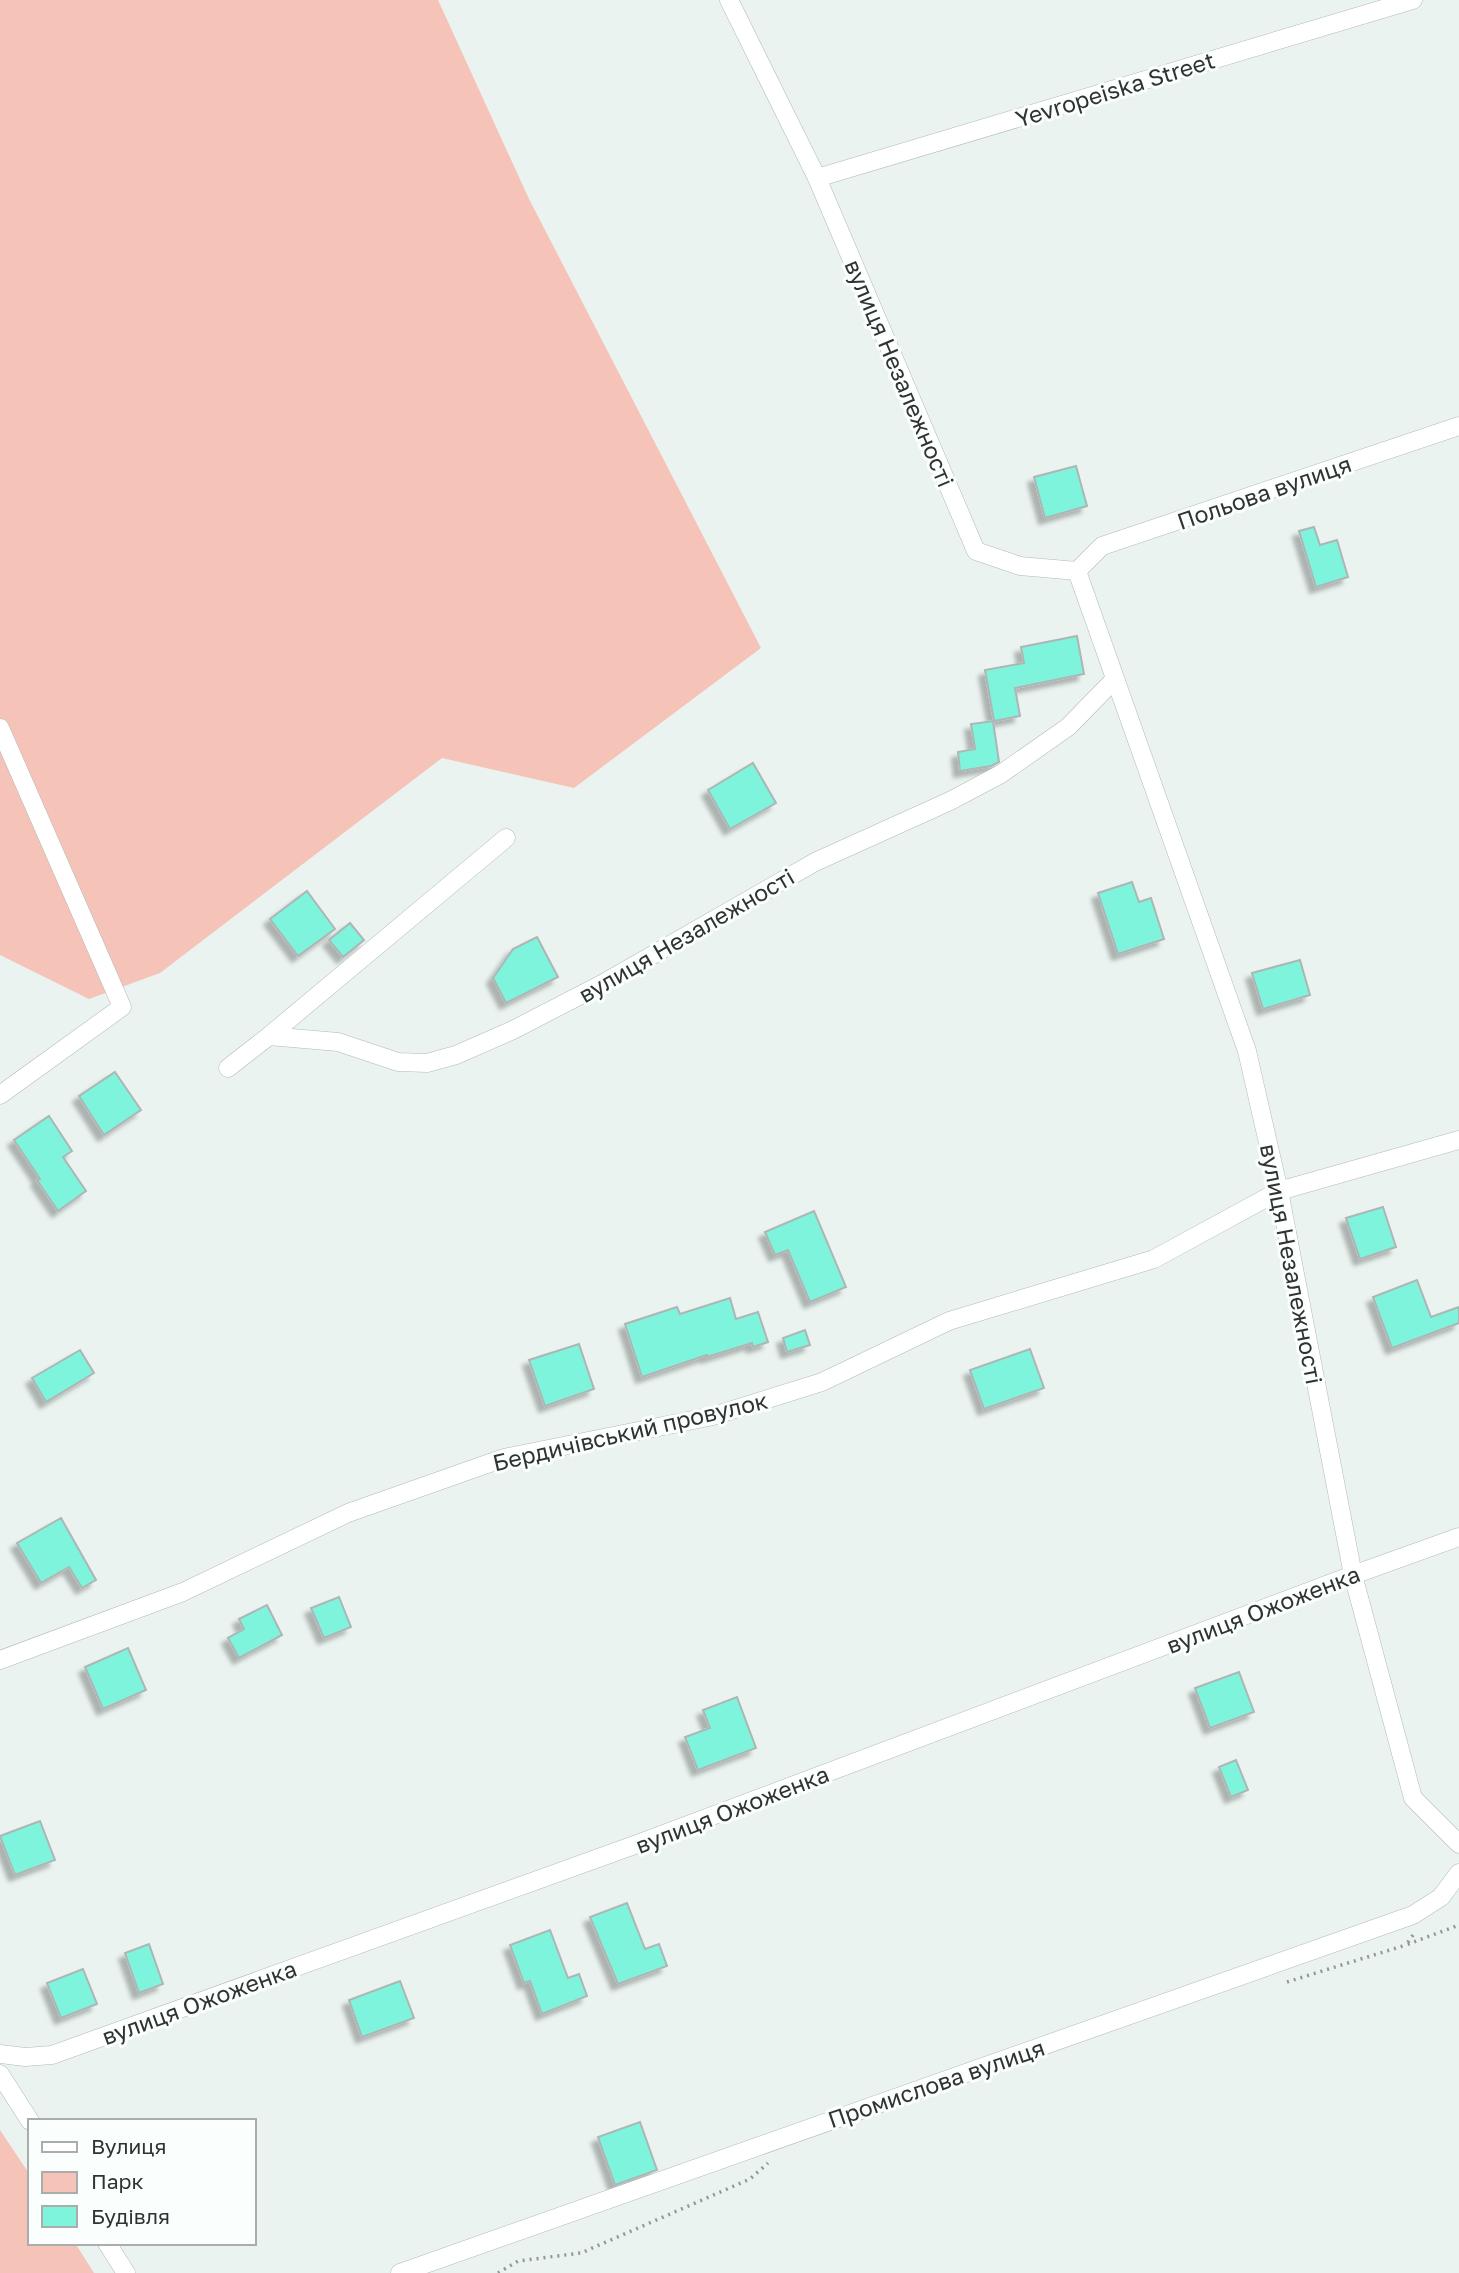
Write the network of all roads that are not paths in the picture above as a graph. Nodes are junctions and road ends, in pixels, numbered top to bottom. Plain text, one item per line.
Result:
1 (729, 0) edge
2 (1413, 0) edge
3 (817, 178) junction
4 (1459, 426) edge
5 (1077, 571) junction
6 (1115, 678) junction
7 (0, 728) edge
8 (506, 838) dead end
9 (269, 1036) junction
10 (228, 1068) dead end
11 (0, 1095) edge
12 (1459, 1140) edge
13 (1279, 1191) junction
14 (1459, 1537) edge
15 (1353, 1575) junction
16 (0, 1660) edge
17 (1459, 1844) edge
18 (1459, 1873) edge
19 (0, 2054) edge
20 (0, 2074) edge
21 (29, 2119) edge
22 (108, 2245) edge
23 (126, 2273) edge
24 (400, 2273) edge

1 - 3 street, вулиця Незалежності
2 - 3 street, Yevropeiska Street
3 - 5 street, вулиця Незалежності
4 - 5 street, Польова вулиця
5 - 6 street, вулиця Незалежності
6 - 9 street, вулиця Незалежності
6 - 13 street, вулиця Незалежності
7 - 11 street
8 - 9 street
9 - 10 street
12 - 13 street, Бердичівський провулок
13 - 15 street, вулиця Незалежності
13 - 16 street, Бердичівський провулок
14 - 15 street, вулиця Ожоженка
15 - 17 street, вулиця Незалежності
15 - 19 street, вулиця Ожоженка
18 - 24 street, Промислова вулиця
20 - 21 street
22 - 23 street

